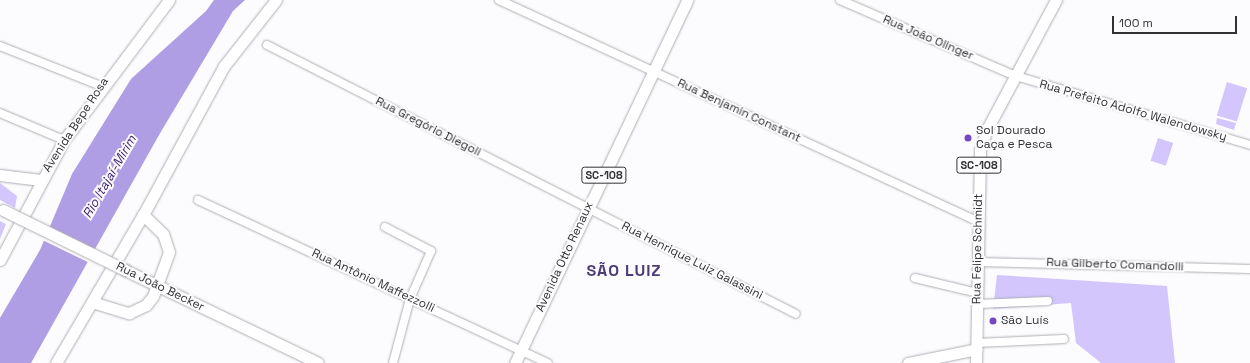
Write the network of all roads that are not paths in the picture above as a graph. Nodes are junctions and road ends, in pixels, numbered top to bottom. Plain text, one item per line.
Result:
1 (169, 0) edge
2 (276, 0) edge
3 (499, 0) edge
4 (687, 0) edge
5 (840, 0) edge
6 (1056, 0) edge
7 (267, 45) dead end
8 (0, 46) edge
9 (653, 71) junction
10 (1016, 76) junction
11 (101, 86) junction
12 (0, 113) edge
13 (64, 140) junction
14 (1250, 145) edge
15 (0, 175) edge
16 (41, 180) junction
17 (198, 200) dead end
18 (588, 208) junction
19 (1, 209) edge
20 (143, 215) junction
21 (979, 222) junction
22 (385, 227) dead end
23 (1, 254) edge
24 (979, 262) junction
25 (1250, 269) edge
26 (915, 278) dead end
27 (158, 286) junction
28 (978, 298) junction
29 (410, 299) junction
30 (1048, 301) dead end
31 (92, 302) junction
32 (796, 314) dead end
33 (1064, 339) dead end
34 (977, 346) junction
35 (521, 350) junction
36 (56, 363) edge
37 (318, 363) edge
38 (392, 363) edge
39 (515, 363) edge
40 (548, 363) edge
41 (908, 363) edge
42 (976, 363) edge

1 - 11 main road, Avenida Bepe Rosa
2 - 20 main road
3 - 9 street, Rua Benjamin Constant
4 - 9 main road, Avenida Otto Renaux / SC-108
5 - 10 street, Rua João Olinger
6 - 10 main road, Rua Felipe Schmidt / SC-108
7 - 18 street, Rua Gregório Diegoli
8 - 11 street
9 - 18 main road, Avenida Otto Renaux / SC-108
9 - 21 street, Rua Benjamin Constant
10 - 14 street, Rua Prefeito Adolfo Walendowsky
10 - 21 main road, Rua Felipe Schmidt / SC-108
11 - 13 main road, Avenida Bepe Rosa
12 - 13 street
13 - 16 main road, Avenida Bepe Rosa
15 - 16 main road
16 - 23 main road, Avenida Bepe Rosa
17 - 29 street, Rua Antônio Maffezzolli
18 - 32 street, Rua Henrique Luiz Galassini
18 - 35 main road, Avenida Otto Renaux / SC-108
19 - 27 main road, Rua João Becker, bridge
20 - 27 main road
20 - 31 main road
21 - 24 main road, Rua Felipe Schmidt / SC-108
22 - 29 street
24 - 25 street, Rua Gilberto Comandolli
24 - 28 main road, Rua Felipe Schmidt / SC-108
26 - 28 street
27 - 31 main road
27 - 37 main road, Rua João Becker
28 - 30 street
28 - 34 main road, Rua Felipe Schmidt / SC-108
29 - 35 street, Rua Antônio Maffezzolli
29 - 38 street
31 - 36 main road
33 - 34 street
34 - 41 main road
34 - 42 main road, Rua Felipe Schmidt
35 - 39 main road, Avenida Otto Renaux / SC-108
35 - 40 street, Rua Antônio Maffezzolli

